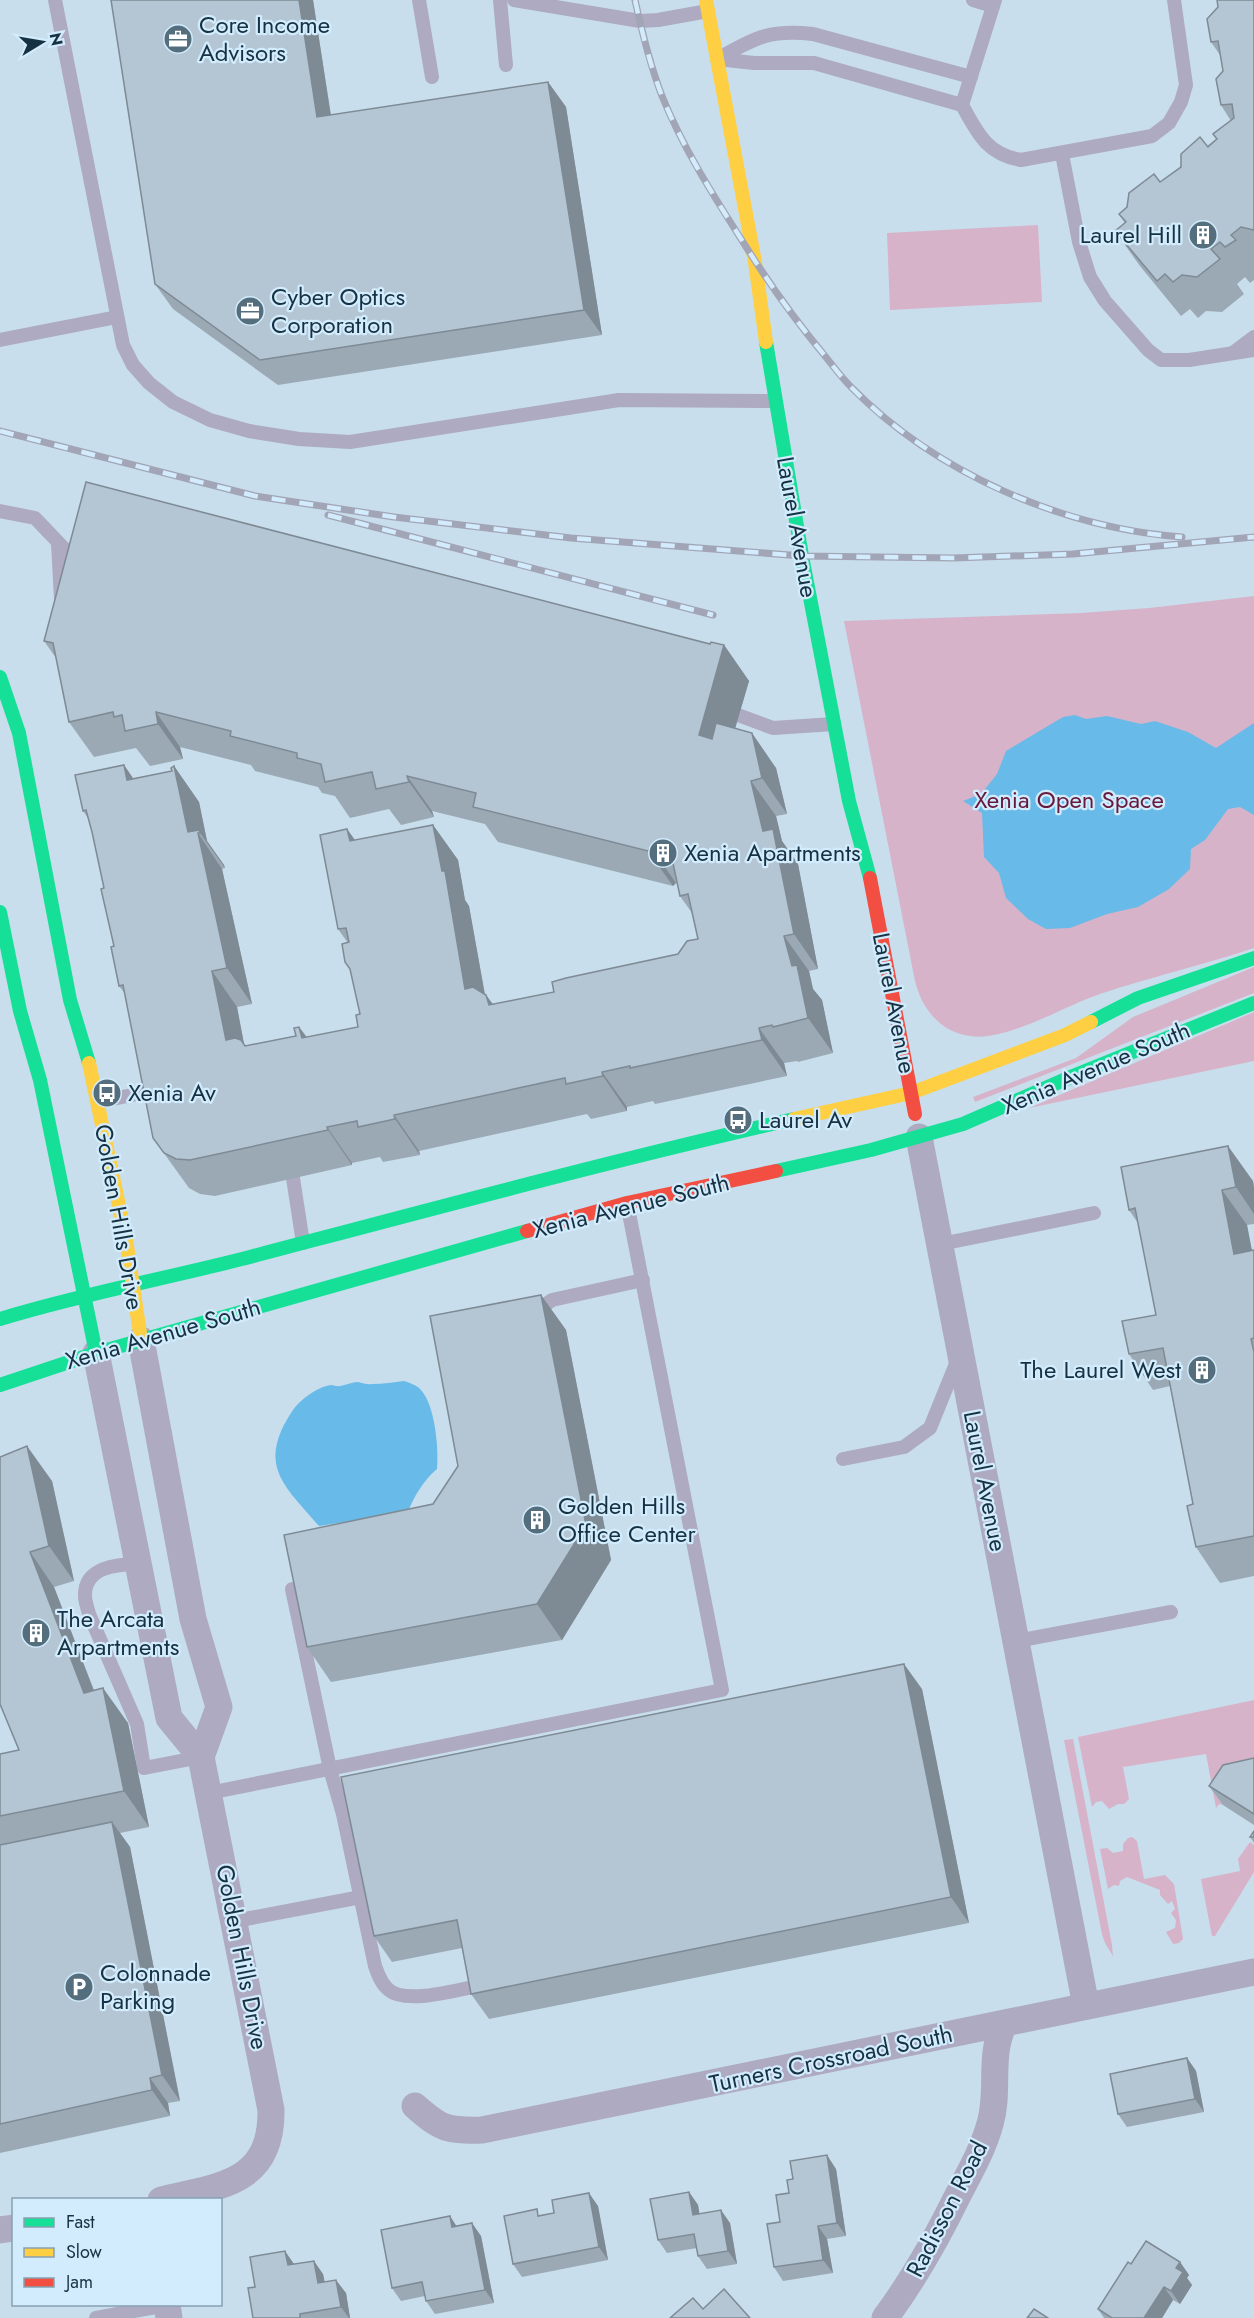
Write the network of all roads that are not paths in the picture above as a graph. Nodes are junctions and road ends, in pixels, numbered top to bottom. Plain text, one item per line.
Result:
1 (55, 0) edge
2 (419, 0) edge
3 (500, 0) edge
4 (514, 0) edge
5 (973, 0) edge
6 (1174, 0) edge
7 (994, 3) edge
8 (707, 5) edge
9 (717, 58) junction
10 (506, 65) dead end
11 (432, 77) dead end
12 (971, 77) junction
13 (962, 105) junction
14 (1062, 154) junction
15 (117, 317) junction
16 (1254, 337) edge
17 (0, 340) edge
18 (1254, 350) edge
19 (1232, 354) junction
20 (775, 400) junction
21 (0, 511) edge
22 (58, 543) junction
23 (89, 560) edge
24 (76, 579) edge
25 (62, 614) edge
26 (0, 677) edge
27 (738, 715) dead end
28 (834, 724) junction
29 (772, 728) junction
30 (743, 732) edge
31 (0, 912) edge
32 (1254, 958) edge
33 (1254, 1003) edge
34 (162, 1089) edge
35 (912, 1093) junction
36 (98, 1102) junction
37 (919, 1137) junction
38 (293, 1178) dead end
39 (627, 1203) junction
40 (1094, 1213) dead end
41 (303, 1243) junction
42 (941, 1244) junction
43 (643, 1280) junction
44 (133, 1286) junction
45 (84, 1297) junction
46 (0, 1319) edge
47 (535, 1329) edge
48 (141, 1340) junction
49 (961, 1352) junction
50 (96, 1353) junction
51 (0, 1385) edge
52 (843, 1459) dead end
53 (139, 1564) junction
54 (292, 1588) edge
55 (1171, 1612) dead end
56 (1016, 1641) junction
57 (201, 1757) junction
58 (330, 1769) junction
59 (209, 1793) junction
60 (361, 1897) junction
61 (235, 1921) junction
62 (1254, 1972) edge
63 (482, 1985) edge
64 (1086, 2006) junction
65 (1004, 2024) junction
66 (415, 2106) dead end
67 (165, 2198) edge
68 (162, 2306) edge
69 (96, 2318) edge
70 (885, 2318) edge

1 - 15 lane
2 - 11 lane
3 - 10 lane
4 - 8 lane
5 - 7 lane
6 - 14 lane
7 - 12 lane
8 - 9 street, Laurel Avenue
9 - 12 lane
9 - 13 lane
9 - 20 street, Laurel Avenue
12 - 13 lane
13 - 14 lane
14 - 19 lane
15 - 17 lane
15 - 20 lane
16 - 19 lane
18 - 19 lane
20 - 28 street, Laurel Avenue
21 - 22 lane
22 - 23 lane
22 - 24 lane
22 - 25 lane
26 - 36 street, Golden Hills Drive
27 - 29 lane
28 - 29 lane
28 - 35 street, Laurel Avenue
29 - 30 lane
31 - 45 street, Golden Hills Drive
32 - 35 street, Xenia Avenue South
33 - 37 street, Xenia Avenue South
34 - 36 lane
35 - 37 street, Laurel Avenue
35 - 41 street, Xenia Avenue South
36 - 44 street, Golden Hills Drive
37 - 39 street, Xenia Avenue South
37 - 42 street, Laurel Avenue
38 - 41 lane
39 - 43 lane
39 - 48 street, Xenia Avenue South
40 - 42 lane
41 - 44 street, Xenia Avenue South
42 - 49 street, Laurel Avenue
43 - 47 lane
43 - 58 lane
44 - 45 street, Xenia Avenue South
44 - 48 street, Golden Hills Drive
45 - 46 street, Xenia Avenue South
45 - 50 street, Golden Hills Drive
48 - 50 street, Xenia Avenue South
48 - 57 street, Golden Hills Drive
49 - 52 lane
49 - 56 street, Laurel Avenue
50 - 51 street, Xenia Avenue South
50 - 53 street, Golden Hills Drive
53 - 57 street, Golden Hills Drive
53 - 57 lane
54 - 58 lane
55 - 56 lane
56 - 64 street, Laurel Avenue
57 - 59 street, Golden Hills Drive
58 - 59 lane
58 - 60 lane
59 - 61 street, Golden Hills Drive
60 - 61 lane
60 - 63 lane
61 - 67 street, Golden Hills Drive
62 - 64 street, Turners Crossroad South
64 - 65 street, Turners Crossroad South
65 - 66 street, Turners Crossroad South
65 - 70 street, Radisson Road
68 - 69 lane

